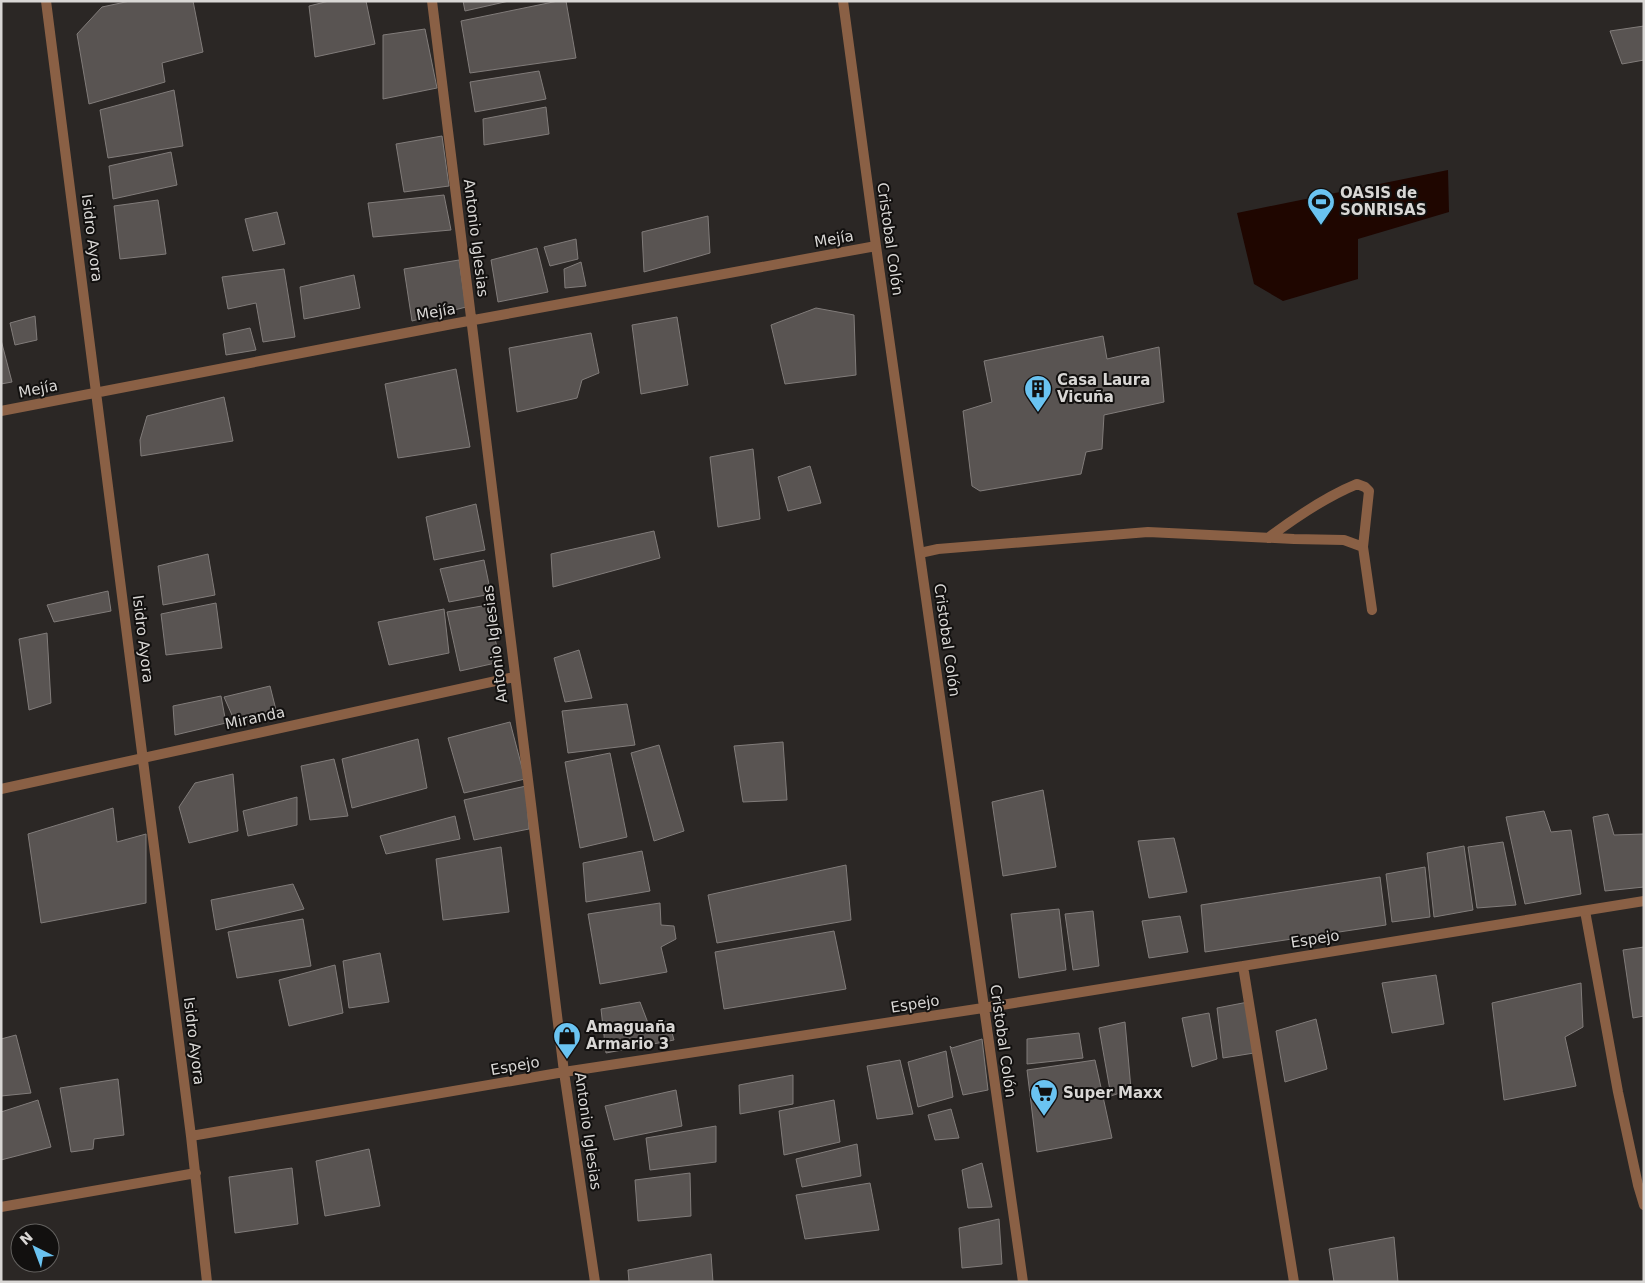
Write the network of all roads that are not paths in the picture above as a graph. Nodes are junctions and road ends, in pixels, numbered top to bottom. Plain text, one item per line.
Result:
1 (46, 1) edge
2 (432, 1) edge
3 (844, 1) edge
4 (876, 246) junction
5 (471, 321) junction
6 (96, 392) junction
7 (1, 411) edge
8 (1268, 538) junction
9 (1363, 547) junction
10 (920, 553) junction
11 (1372, 610) dead end
12 (514, 677) junction
13 (142, 758) junction
14 (1, 789) edge
15 (1644, 901) edge
16 (1585, 911) junction
17 (1243, 966) junction
18 (983, 1008) junction
19 (564, 1072) junction
20 (191, 1136) junction
21 (196, 1173) junction
22 (1644, 1205) edge
23 (1, 1207) edge
24 (207, 1282) edge
25 (595, 1282) edge
26 (1022, 1282) edge
27 (1294, 1282) edge

1 - 6 street, Isidro Ayora
2 - 5 street, Antonio Iglesias
3 - 4 street, Cristobal Colón
4 - 5 street, Mejía
4 - 10 street, Cristobal Colón
5 - 6 street, Mejía
5 - 12 street, Antonio Iglesias
6 - 7 street, Mejía
6 - 13 street, Isidro Ayora
8 - 9 street
8 - 9 street
8 - 10 street
9 - 11 street
10 - 18 street, Cristobal Colón
12 - 13 street, Miranda
12 - 19 street, Antonio Iglesias
13 - 14 street, Miranda
13 - 20 street, Isidro Ayora
15 - 16 street, Espejo
16 - 17 street, Espejo
16 - 22 street
17 - 18 street, Espejo
17 - 27 street
18 - 19 street, Espejo
18 - 26 street, Cristobal Colón
19 - 20 street, Espejo
19 - 25 street, Antonio Iglesias
20 - 21 street, Isidro Ayora
21 - 23 street
21 - 24 street, Isidro Ayora

